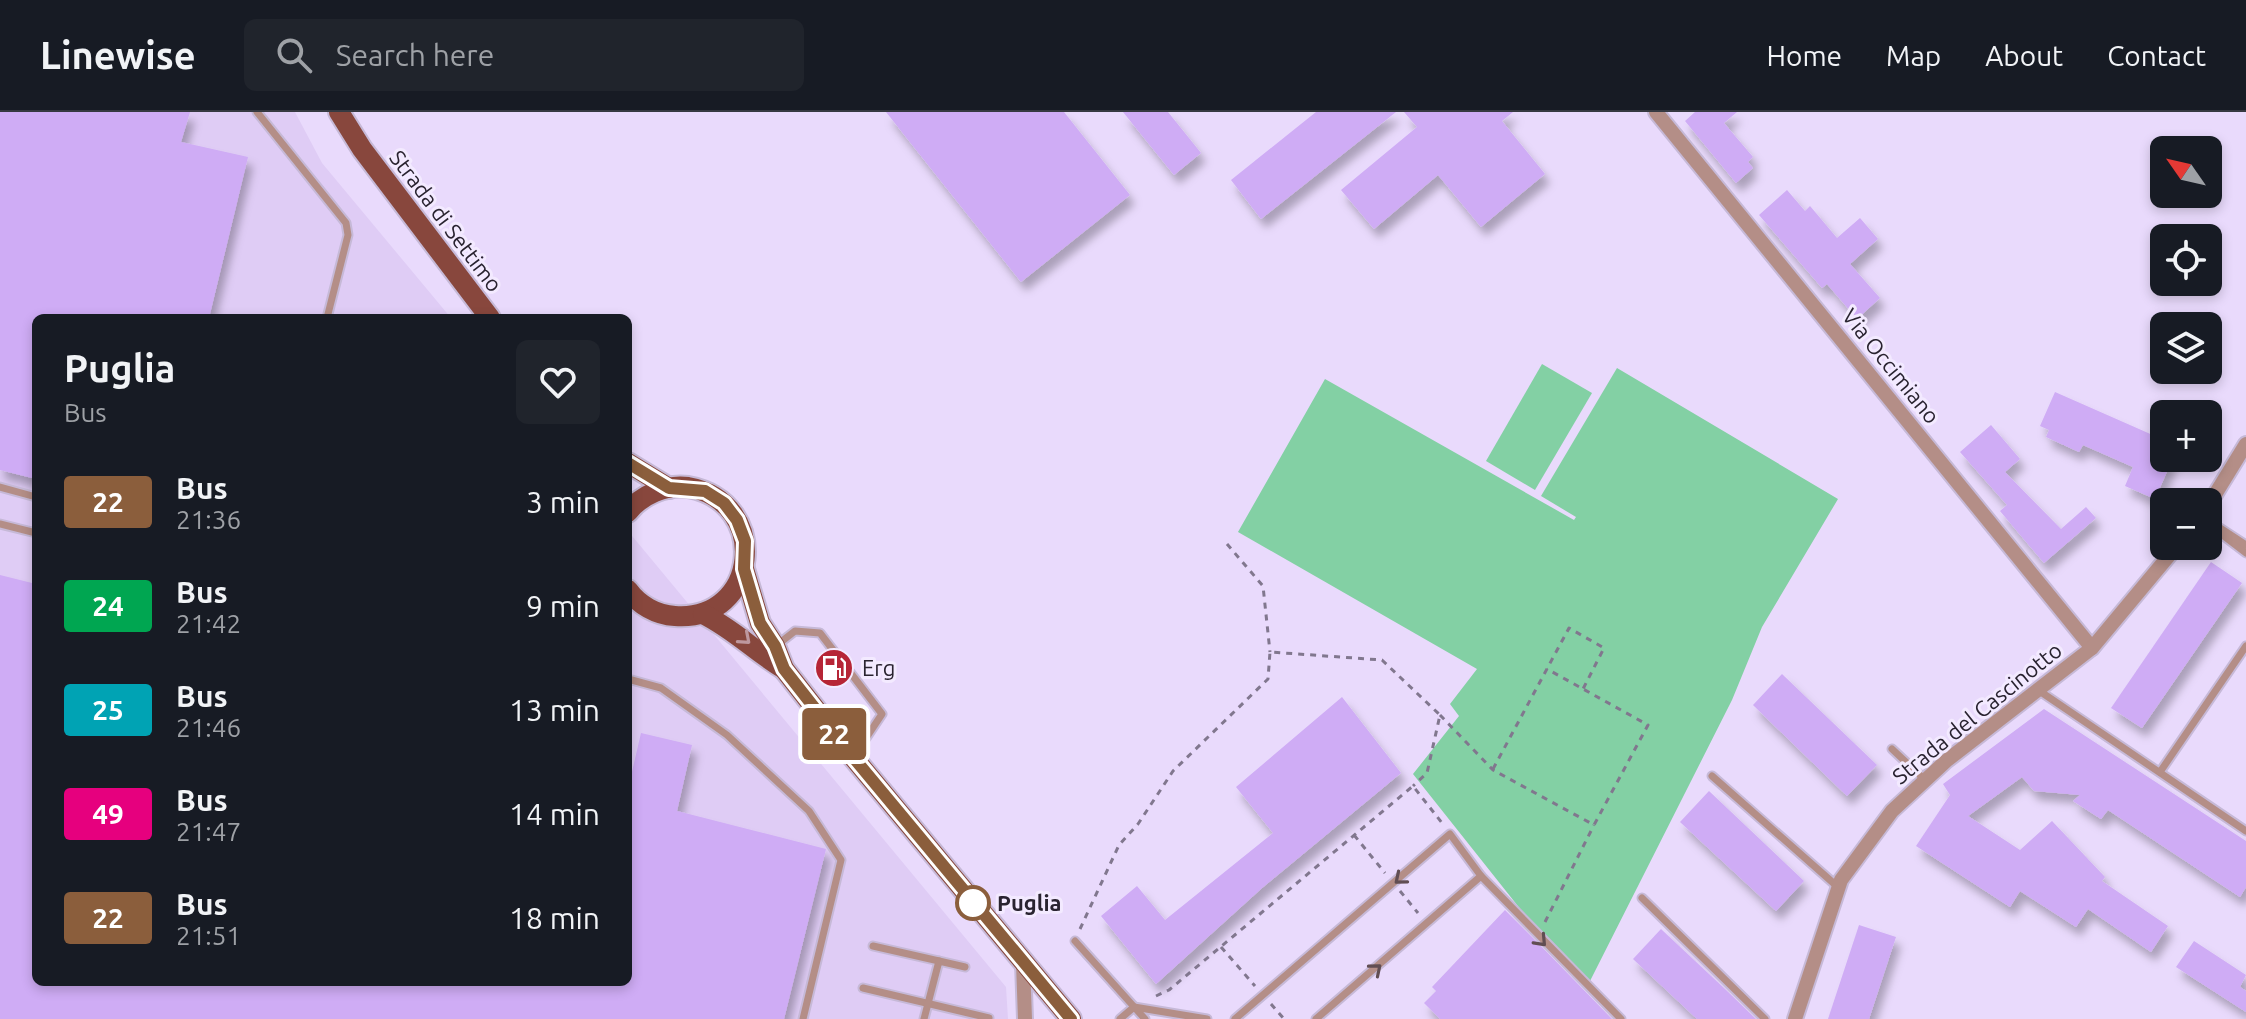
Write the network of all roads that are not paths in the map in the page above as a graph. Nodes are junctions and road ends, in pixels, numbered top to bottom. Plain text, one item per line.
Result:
1 (257, 112) edge
2 (339, 112) edge
3 (1656, 112) edge
4 (328, 314) edge
5 (487, 314) edge
6 (2246, 444) edge
7 (632, 465) edge
8 (0, 487) edge
9 (669, 488) junction
10 (2219, 488) edge
11 (32, 496) edge
12 (632, 508) edge
13 (0, 524) edge
14 (2222, 530) edge
15 (32, 532) edge
16 (2222, 533) edge
17 (2246, 545) edge
18 (2246, 553) edge
19 (2165, 560) edge
20 (744, 569) junction
21 (632, 595) edge
22 (703, 614) junction
23 (775, 646) junction
24 (2246, 646) edge
25 (2092, 648) junction
26 (784, 669) junction
27 (632, 680) edge
28 (2038, 690) junction
29 (1892, 749) dead end
30 (853, 757) junction
31 (2160, 772) junction
32 (1712, 776) dead end
33 (1925, 780) junction
34 (2246, 831) edge
35 (1481, 876) junction
36 (1839, 888) junction
37 (1642, 898) dead end
38 (1075, 941) road end
39 (873, 946) dead end
40 (939, 961) junction
41 (1023, 963) junction
42 (965, 967) dead end
43 (863, 988) dead end
44 (928, 1004) junction
45 (1134, 1007) junction
46 (989, 1018) edge
47 (803, 1019) edge
48 (924, 1019) edge
49 (1025, 1019) edge
50 (1071, 1019) edge
51 (1120, 1019) edge
52 (1145, 1019) edge
53 (1207, 1019) edge
54 (1235, 1019) edge
55 (1316, 1019) edge
56 (1621, 1019) edge
57 (1765, 1019) edge
58 (1795, 1019) edge

1 - 4 lane
2 - 5 main road, Strada di Settimo
3 - 25 street, Via Occimiano
6 - 10 street
7 - 9 main road
8 - 11 lane
9 - 12 main road
9 - 20 main road
13 - 15 lane
14 - 17 lane
16 - 18 lane
19 - 25 street, Strada del Cascinotto
20 - 22 main road
20 - 23 main road
21 - 22 main road
22 -> 26 main road
23 - 26 main road
23 - 30 lane
24 - 31 lane
25 - 28 street, Strada del Cascinotto
26 - 30 main road
27 - 47 lane
28 - 31 lane
28 - 33 street, Strada del Cascinotto
29 - 33 lane
30 - 41 main road
31 - 34 lane
32 - 36 lane
33 - 36 street, Strada del Cascinotto
35 -> 54 lane
55 -> 35 lane
35 -> 56 lane
36 - 58 street, Strada del Cascinotto
37 - 57 lane
38 - 45 lane
39 - 40 lane
40 - 42 lane
40 - 44 lane
41 - 49 street
41 - 50 main road
43 - 44 lane
44 - 46 lane
44 - 48 lane
45 - 51 lane
45 - 52 lane
45 - 53 lane

